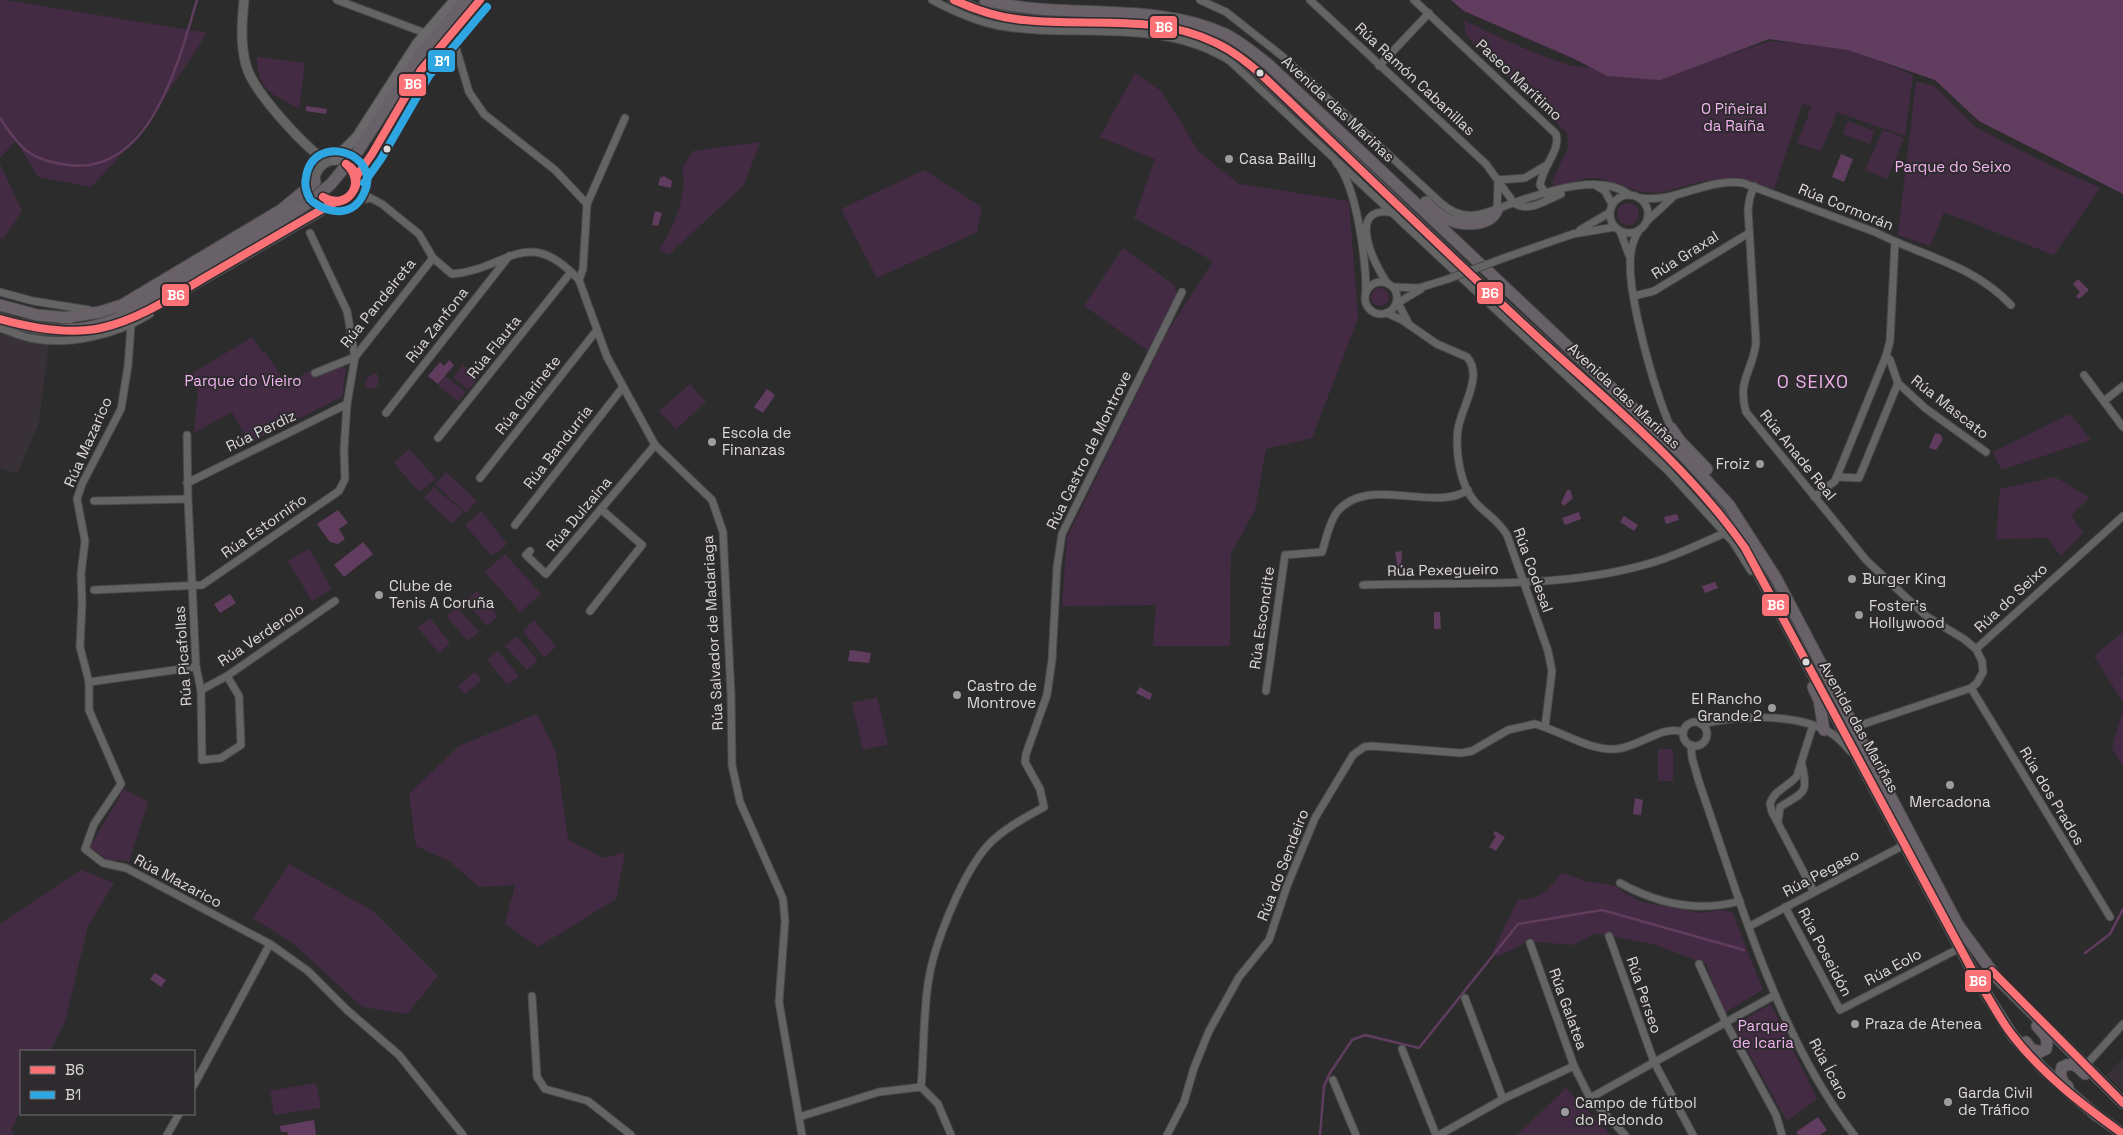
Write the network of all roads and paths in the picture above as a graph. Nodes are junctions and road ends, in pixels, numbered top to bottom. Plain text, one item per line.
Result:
1 (244, 0) edge
2 (337, 0) edge
3 (455, 0) edge
4 (466, 0) edge
5 (480, 0) edge
6 (932, 0) edge
7 (954, 0) edge
8 (985, 0) edge
9 (1200, 0) edge
10 (1310, 0) edge
11 (1414, 0) edge
12 (1429, 13) junction
13 (425, 33) junction
14 (445, 40) junction
15 (1379, 66) junction
16 (625, 118) dead end
17 (1340, 131) junction
18 (1323, 146) junction
19 (312, 151) junction
20 (331, 161) junction
21 (1545, 166) junction
22 (316, 177) junction
23 (1498, 180) junction
24 (356, 182) junction
25 (1592, 184) junction
26 (1754, 186) junction
27 (1572, 188) junction
28 (1546, 194) junction
29 (1630, 195) junction
30 (1676, 196) junction
31 (348, 198) junction
32 (1640, 198) junction
33 (370, 199) junction
34 (335, 202) junction
35 (1514, 202) junction
36 (587, 204) junction
37 (1612, 204) junction
38 (1497, 210) junction
39 (1394, 213) junction
40 (1609, 213) junction
41 (1647, 221) junction
42 (1618, 229) junction
43 (1639, 230) junction
44 (310, 233) dead end
45 (1749, 233) junction
46 (1573, 234) junction
47 (1895, 242) junction
48 (511, 254) junction
49 (433, 258) junction
50 (1630, 261) junction
51 (571, 272) junction
52 (579, 280) junction
53 (1390, 285) junction
54 (1428, 286) junction
55 (0, 292) edge
56 (1182, 292) dead end
57 (1366, 292) junction
58 (1634, 296) junction
59 (168, 299) junction
60 (1397, 302) junction
61 (0, 304) edge
62 (140, 305) junction
63 (2011, 305) dead end
64 (100, 312) junction
65 (1387, 313) junction
66 (63, 318) junction
67 (0, 319) edge
68 (131, 325) junction
69 (1409, 325) junction
70 (0, 328) edge
71 (80, 329) junction
72 (597, 330) junction
73 (1886, 356) junction
74 (355, 357) junction
75 (315, 373) dead end
76 (2084, 375) dead end
77 (1898, 383) junction
78 (2123, 386) edge
79 (623, 387) junction
80 (2104, 401) junction
81 (347, 404) junction
82 (386, 414) dead end
83 (2123, 426) edge
84 (1671, 428) joint
85 (187, 435) dead end
86 (438, 438) dead end
87 (655, 445) junction
88 (1986, 452) dead end
89 (1837, 476) junction
90 (480, 478) dead end
91 (187, 483) junction
92 (1468, 490) junction
93 (1814, 497) junction
94 (188, 498) junction
95 (94, 501) dead end
96 (601, 509) junction
97 (2123, 516) edge
98 (515, 525) dead end
99 (1746, 528) junction
100 (1725, 533) junction
101 (530, 551) dead end
102 (1523, 582) junction
103 (192, 585) junction
104 (1363, 585) dead end
105 (94, 590) dead end
106 (1772, 596) junction
107 (335, 601) dead end
108 (590, 611) dead end
109 (1976, 649) junction
110 (196, 667) junction
111 (227, 676) junction
112 (89, 682) junction
113 (1971, 688) junction
114 (201, 690) junction
115 (1266, 691) dead end
116 (1819, 708) junction
117 (1720, 721) junction
118 (1701, 724) junction
119 (1813, 725) junction
120 (1544, 726) junction
121 (1855, 727) junction
122 (1824, 730) junction
123 (1683, 732) junction
124 (1707, 734) junction
125 (1691, 745) junction
126 (1860, 761) junction
127 (1802, 764) junction
128 (1778, 822) junction
129 (1906, 844) junction
130 (1620, 884) dead end
131 (1814, 892) junction
132 (1740, 901) junction
133 (1785, 907) junction
134 (2110, 917) dead end
135 (1750, 926) junction
136 (1610, 936) dead end
137 (1530, 943) dead end
138 (270, 944) junction
139 (1960, 948) junction
140 (1699, 964) dead end
141 (1997, 978) junction
142 (1775, 995) junction
143 (532, 996) dead end
144 (1465, 998) dead end
145 (1840, 1010) joint
146 (2002, 1018) junction
147 (1726, 1023) junction
148 (2123, 1024) edge
149 (1402, 1049) dead end
150 (1654, 1062) junction
151 (2086, 1065) junction
152 (1574, 1066) junction
153 (1333, 1080) dead end
154 (195, 1083) edge
155 (921, 1087) junction
156 (1590, 1098) junction
157 (1503, 1099) junction
158 (2123, 1103) edge
159 (2123, 1110) edge
160 (177, 1115) edge
161 (2096, 1115) junction
162 (799, 1117) junction
163 (2123, 1134) edge
164 (167, 1135) edge
165 (463, 1135) edge
166 (632, 1135) edge
167 (802, 1135) edge
168 (951, 1135) edge
169 (1167, 1135) edge
170 (1356, 1135) edge
171 (1438, 1135) edge
172 (1625, 1135) edge
173 (1692, 1135) edge
174 (1782, 1135) edge
175 (1854, 1135) edge

1 - 19 street
2 - 13 street
3 - 13 main road
4 - 62 highway, bridge
5 - 14 main road
6 - 18 street
7 - 106 highway, Avenida das Mariñas
8 - 17 highway, Avenida das Mariñas
9 - 38 street
10 - 15 street, Rúa Ramón Cabanillas
11 - 12 street, Paseo Marítimo
12 - 15 street
12 - 21 street, Paseo Marítimo
13 - 20 main road
14 - 24 main road
14 - 36 street
15 - 23 street, Rúa Ramón Cabanillas
16 - 36 street
17 - 38 highway
17 - 99 highway, Avenida das Mariñas
18 - 39 street
18 - 57 street
19 - 20 street
19 - 22 street
20 - 22 street
20 - 24 street
21 - 23 street
21 - 28 street, Paseo Marítimo
22 - 34 street
22 - 64 highway
23 - 35 street, Rúa Ramón Cabanillas
23 - 38 street
24 - 31 street
24 - 33 street
25 - 27 street
25 - 29 street
25 - 37 street
26 - 30 street, Rúa Cormorán
26 - 45 street, Rúa Anade Real
26 - 47 street, Rúa Cormorán
27 - 28 street
27 - 35 street
28 - 35 street
29 - 32 street
29 - 37 street
30 - 32 street, Rúa Cormorán
30 - 41 street, Rúa Cormorán
31 - 33 street
31 - 34 street
32 - 41 street
33 - 49 street
34 - 59 highway
35 - 38 street
36 - 52 street
37 - 40 street
39 - 53 street
39 - 100 street
40 - 42 street
40 - 46 street
41 - 43 street
42 - 43 street
42 - 46 street
42 - 50 street, Rúa Graxal
43 - 50 street, Rúa Graxal
44 - 74 street
45 - 58 street, Rúa Graxal
45 - 93 street, Rúa Anade Real
46 - 54 street, bridge
47 - 63 street
47 - 73 street, Rúa Cormorán
48 - 49 street
48 - 51 street
48 - 82 street, Rúa Zanfona
49 - 74 street, Rúa Pandeireta
50 - 58 street, Rúa Graxal
51 - 52 street
51 - 86 street, Rúa Flauta
52 - 72 street, Rúa Salvador de Madariaga
53 - 54 street
53 - 57 street
53 - 60 street
54 - 60 street
55 - 64 street
56 - 155 street, Rúa Castro de Montrove
57 - 65 street
58 - 84 street, Rúa Graxal
59 - 68 street
59 - 71 highway
60 - 65 street
60 - 69 street, Rúa Codesal
61 - 66 highway
62 - 66 highway
62 - 71 highway
64 - 66 highway
65 - 69 street, Rúa Codesal
67 - 71 highway
68 - 70 street
68 - 112 street, Rúa Mazarico
69 - 92 street, Rúa Codesal
72 - 79 street, Rúa Salvador de Madariaga
72 - 90 street, Rúa Clarinete
73 - 77 street
73 - 89 street, Rúa Cormorán
74 - 75 street, Rúa Pandeireta
74 - 81 street
76 - 80 street
77 - 88 street, Rúa Mascato
77 - 89 street
78 - 80 street
79 - 87 street, Rúa Salvador de Madariaga
79 - 98 street, Rúa Bandurria
80 - 83 street
81 - 91 street, Rúa Perdiz
81 - 103 street, Rúa Estorniño
84 - 99 highway
85 - 91 street, Rúa Picafollas
87 - 96 street, Rúa Dulzaina
87 - 162 street, Rúa Salvador de Madariaga
89 - 93 street, Rúa Cormorán
91 - 94 street, Rúa Picafollas
92 - 102 street, Rúa Codesal
92 - 115 street, Rúa Escondite
93 - 109 street, Rúa Anade Real
94 - 95 street
94 - 103 street, Rúa Picafollas
96 - 101 street, Rúa Dulzaina
96 - 108 street
97 - 109 street, Rúa do Seixo
99 - 121 highway, Avenida das Mariñas
100 - 102 street, Rúa Pexegueiro
100 - 106 street
102 - 104 street, Rúa Pexegueiro
102 - 120 street, Rúa Codesal
103 - 105 street, Rúa Estorniño
103 - 110 street, Rúa Picafollas
106 - 116 highway
106 - 126 highway, Avenida das Mariñas
107 - 111 street, Rúa Verderolo
109 - 113 street, Rúa do Seixo
110 - 112 street
110 - 114 street, Rúa Picafollas
111 - 114 street, Rúa Verderolo
111 - 114 street, Rúa Picafollas
112 - 138 street, Rúa Mazarico
113 - 121 street
113 - 134 street, Rúa dos Prados
116 - 119 highway
116 - 122 highway
117 - 118 street, Rúa do Sendeiro
117 - 119 street, Rúa do Sendeiro
117 - 124 street
118 - 123 street, Rúa do Sendeiro
118 - 124 street
119 - 122 street, Rúa do Sendeiro
119 - 127 street
120 - 123 street, Rúa do Sendeiro
120 - 169 street, Rúa do Sendeiro
121 - 141 highway, Avenida das Mariñas
122 - 126 street, Rúa do Sendeiro
123 - 125 street
124 - 125 street
125 - 132 street, Rúa Ícaro
126 - 129 highway, Avenida das Mariñas
127 - 128 street
127 - 128 street
128 - 131 street
129 - 131 street, Rúa Pegaso
129 - 139 highway, Avenida das Mariñas
130 - 132 street
131 - 133 street, Rúa Pegaso
132 - 135 street, Rúa Ícaro
133 - 135 street, Rúa Pegaso
133 - 145 street, Rúa Poseidón
135 - 142 street, Rúa Ícaro
136 - 150 street, Rúa Perseo
137 - 152 street, Rúa Galatea
138 - 154 street
138 - 165 street, Rúa Mazarico
139 - 145 street, Rúa Eolo
139 - 146 highway, Avenida das Mariñas
140 - 147 street
141 - 146 highway
141 - 151 highway, Avenida das Mariñas
142 - 147 street
142 - 175 street, Rúa Ícaro
143 - 166 street
144 - 157 street
146 - 161 highway, Avenida das Mariñas
147 - 150 street
147 - 174 street
148 - 151 street
149 - 171 street, Rúa Galatea
150 - 156 street
150 - 173 street, Rúa Perseo
151 - 158 highway, Avenida das Mariñas
152 - 156 street
152 - 157 street, Rúa Galatea
153 - 170 street
155 - 162 street
155 - 168 street
156 - 172 street
157 - 171 street, Rúa Galatea
159 - 161 highway
160 - 164 street
161 - 163 highway, Avenida das Mariñas
162 - 167 street, Rúa Salvador de Madariaga

